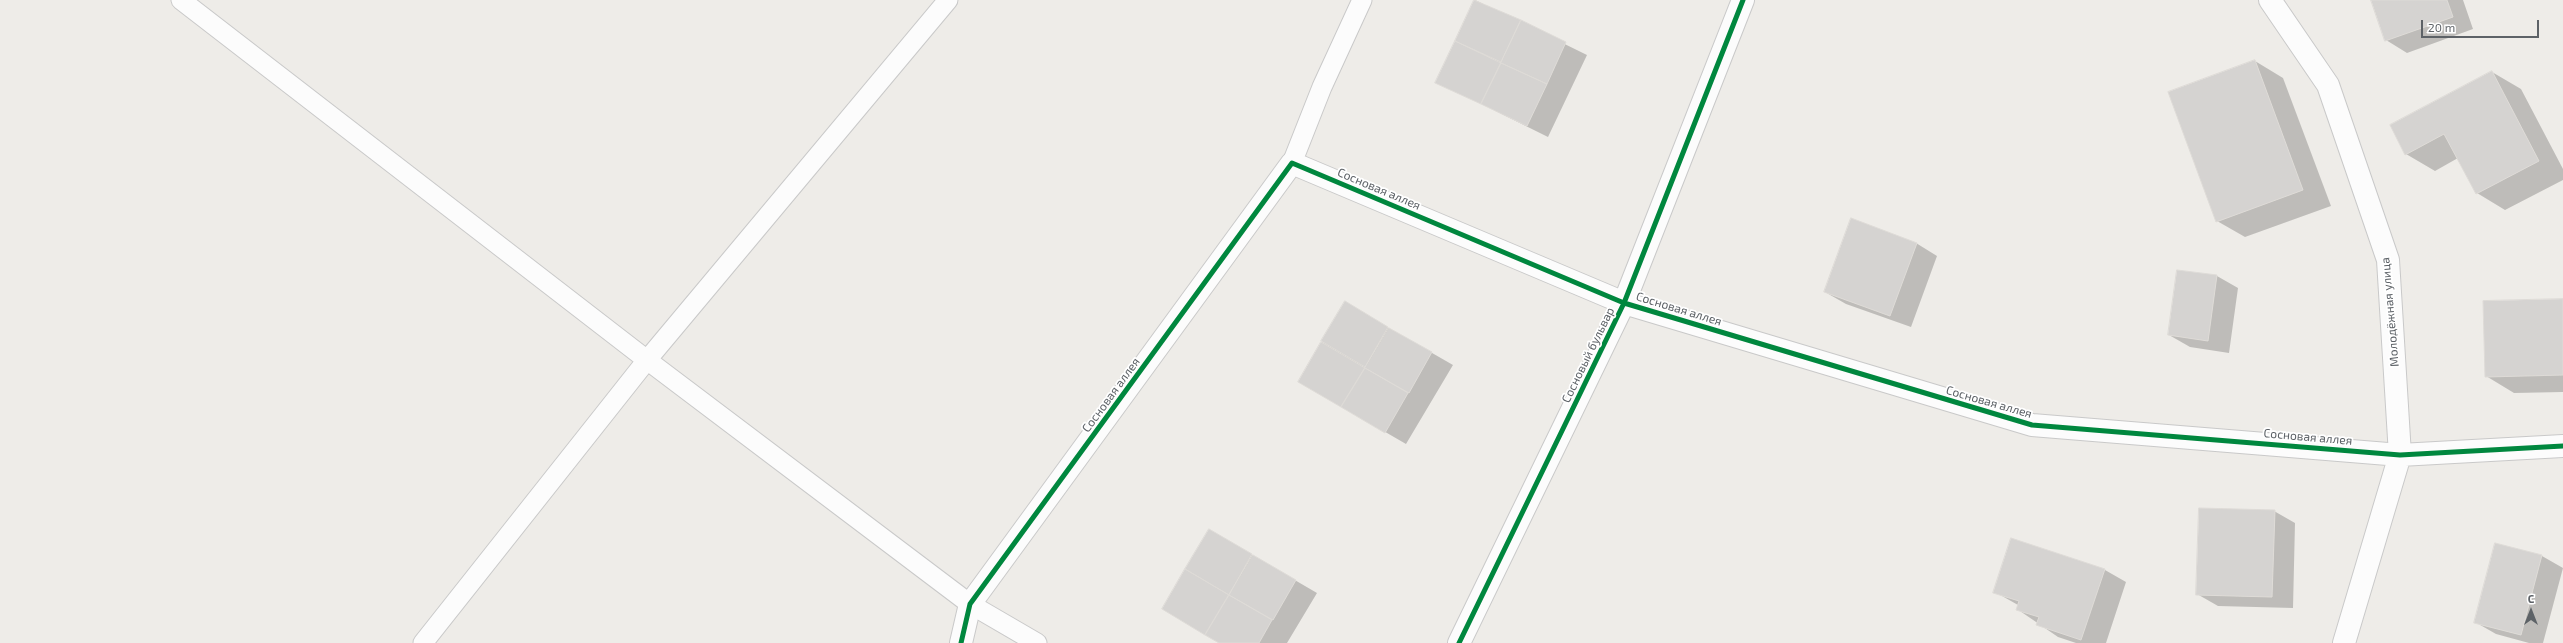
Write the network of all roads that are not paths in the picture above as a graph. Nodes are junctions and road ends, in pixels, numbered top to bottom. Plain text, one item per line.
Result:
1 (181, 0) edge
2 (948, 0) edge
3 (1362, 0) edge
4 (1743, 0) edge
5 (2270, 0) edge
6 (1292, 163) junction
7 (1624, 303) junction
8 (647, 360) junction
9 (2563, 446) edge
10 (2400, 455) junction
11 (970, 604) junction
12 (423, 643) edge
13 (961, 643) edge
14 (1037, 643) edge
15 (1459, 643) edge
16 (2344, 643) edge

1 - 8 lane
2 - 8 lane
3 - 6 lane
4 - 7 street, Сосновый бульвар
5 - 10 street, Молодёжная улица
6 - 7 street, Сосновая аллея
6 - 11 street, Сосновая аллея
7 - 10 street, Сосновая аллея
7 - 15 street, Сосновый бульвар
8 - 11 lane
8 - 12 lane
9 - 10 street, Сосновая аллея
10 - 16 street, Молодёжная улица
11 - 13 street, Сосновая аллея
11 - 14 lane

